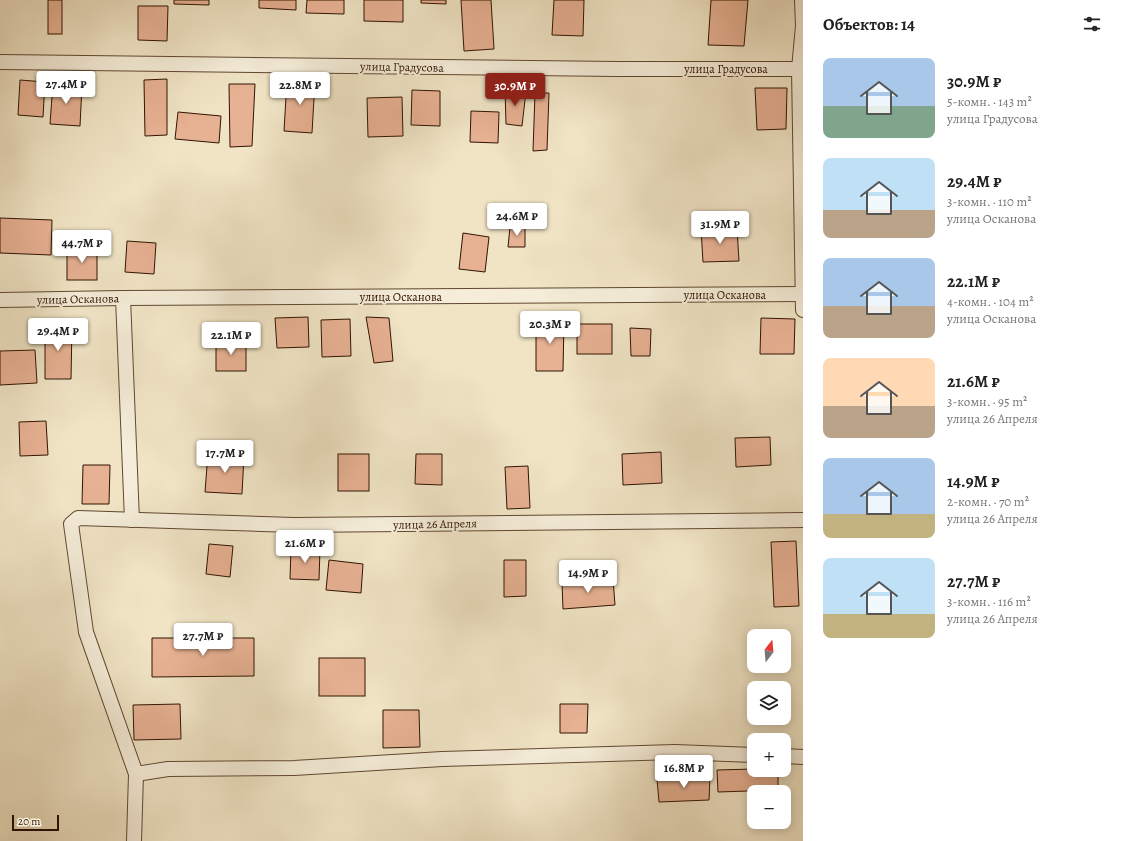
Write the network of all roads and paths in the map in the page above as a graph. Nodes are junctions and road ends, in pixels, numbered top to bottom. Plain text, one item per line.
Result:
1 (802, 0) edge
2 (0, 62) edge
3 (801, 68) edge
4 (803, 294) edge
5 (123, 298) junction
6 (0, 300) edge
7 (803, 310) edge
8 (132, 520) junction
9 (803, 520) edge
10 (747, 755) edge
11 (791, 756) edge
12 (803, 757) edge
13 (136, 774) junction
14 (134, 841) edge

1 - 3 street
2 - 3 street, улица Градусова
3 - 4 street
4 - 5 street, улица Осканова
4 - 7 street
5 - 6 street, улица Осканова
5 - 8 street
8 - 9 street, улица 26 Апреля
8 - 13 street, улица 26 Апреля
10 - 13 street
11 - 12 street
13 - 14 street

